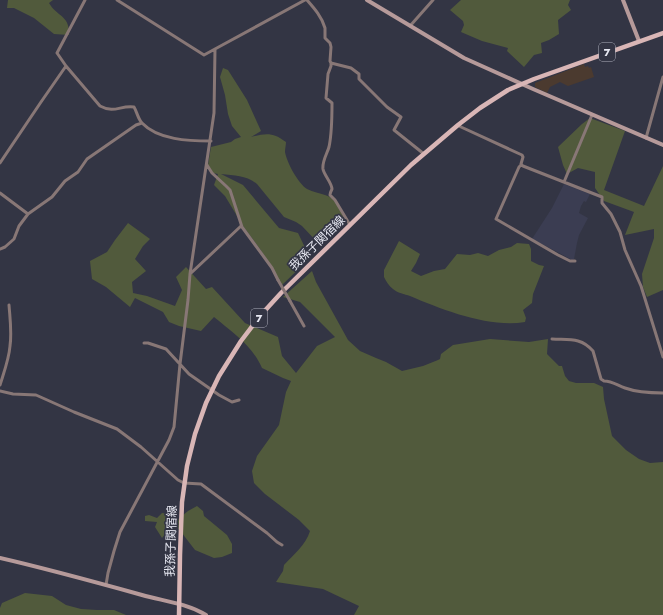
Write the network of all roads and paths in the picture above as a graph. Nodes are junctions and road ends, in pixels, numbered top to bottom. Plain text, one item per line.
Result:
1 (85, 0) edge
2 (117, 0) edge
3 (306, 0) edge
4 (367, 0) edge
5 (433, 0) edge
6 (623, 0) edge
7 (410, 26) junction
8 (663, 33) edge
9 (640, 41) junction
10 (215, 50) junction
11 (332, 63) junction
12 (66, 66) junction
13 (663, 77) edge
14 (522, 84) junction
15 (592, 115) junction
16 (142, 123) junction
17 (458, 125) junction
18 (646, 138) junction
19 (211, 141) junction
20 (663, 145) edge
21 (424, 154) junction
22 (0, 163) edge
23 (207, 165) junction
24 (521, 165) junction
25 (564, 182) junction
26 (0, 193) edge
27 (28, 214) junction
28 (350, 225) junction
29 (241, 226) junction
30 (0, 249) edge
31 (575, 261) dead end
32 (190, 274) junction
33 (9, 305) dead end
34 (304, 326) dead end
35 (552, 339) dead end
36 (144, 343) dead end
37 (663, 357) edge
38 (180, 364) junction
39 (0, 385) edge
40 (212, 390) junction
41 (0, 391) edge
42 (663, 394) edge
43 (239, 400) dead end
44 (157, 462) junction
45 (184, 483) junction
46 (282, 544) dead end
47 (0, 558) edge
48 (106, 585) junction
49 (180, 604) junction
50 (180, 615) edge
51 (206, 615) edge

1 - 12 street
2 - 10 street
3 - 10 street
3 - 11 street
4 - 7 street
5 - 7 street
6 - 9 street
7 - 14 street
8 - 9 main road, 我孫子関宿線 / 7
9 - 14 main road, 我孫子関宿線 / 7
10 - 19 street
11 - 21 street
11 - 28 street
12 - 16 street
12 - 22 street
13 - 18 street
14 - 15 street
14 - 17 main road, 我孫子関宿線 / 7
15 - 18 street
15 - 25 street
16 - 19 street
16 - 27 street
17 - 21 main road, 我孫子関宿線 / 7
17 - 24 street
18 - 20 street
19 - 23 street
21 - 28 main road, 我孫子関宿線 / 7
23 - 29 street
23 - 32 street
24 - 25 street
24 - 31 street
25 - 37 street
26 - 27 street
27 - 30 street
28 - 40 main road, 我孫子関宿線 / 7
29 - 32 street
29 - 34 street, bridge
32 - 38 street
33 - 39 street
35 - 42 street
36 - 38 street
38 - 40 street
38 - 44 street
40 - 43 street
40 - 45 main road, 我孫子関宿線 / 7
41 - 44 street
44 - 45 street
44 - 48 street
45 - 46 street
45 - 49 main road, 我孫子関宿線 / 7
47 - 48 street
48 - 49 street
49 - 50 main road, 我孫子関宿線 / 7
49 - 51 street

